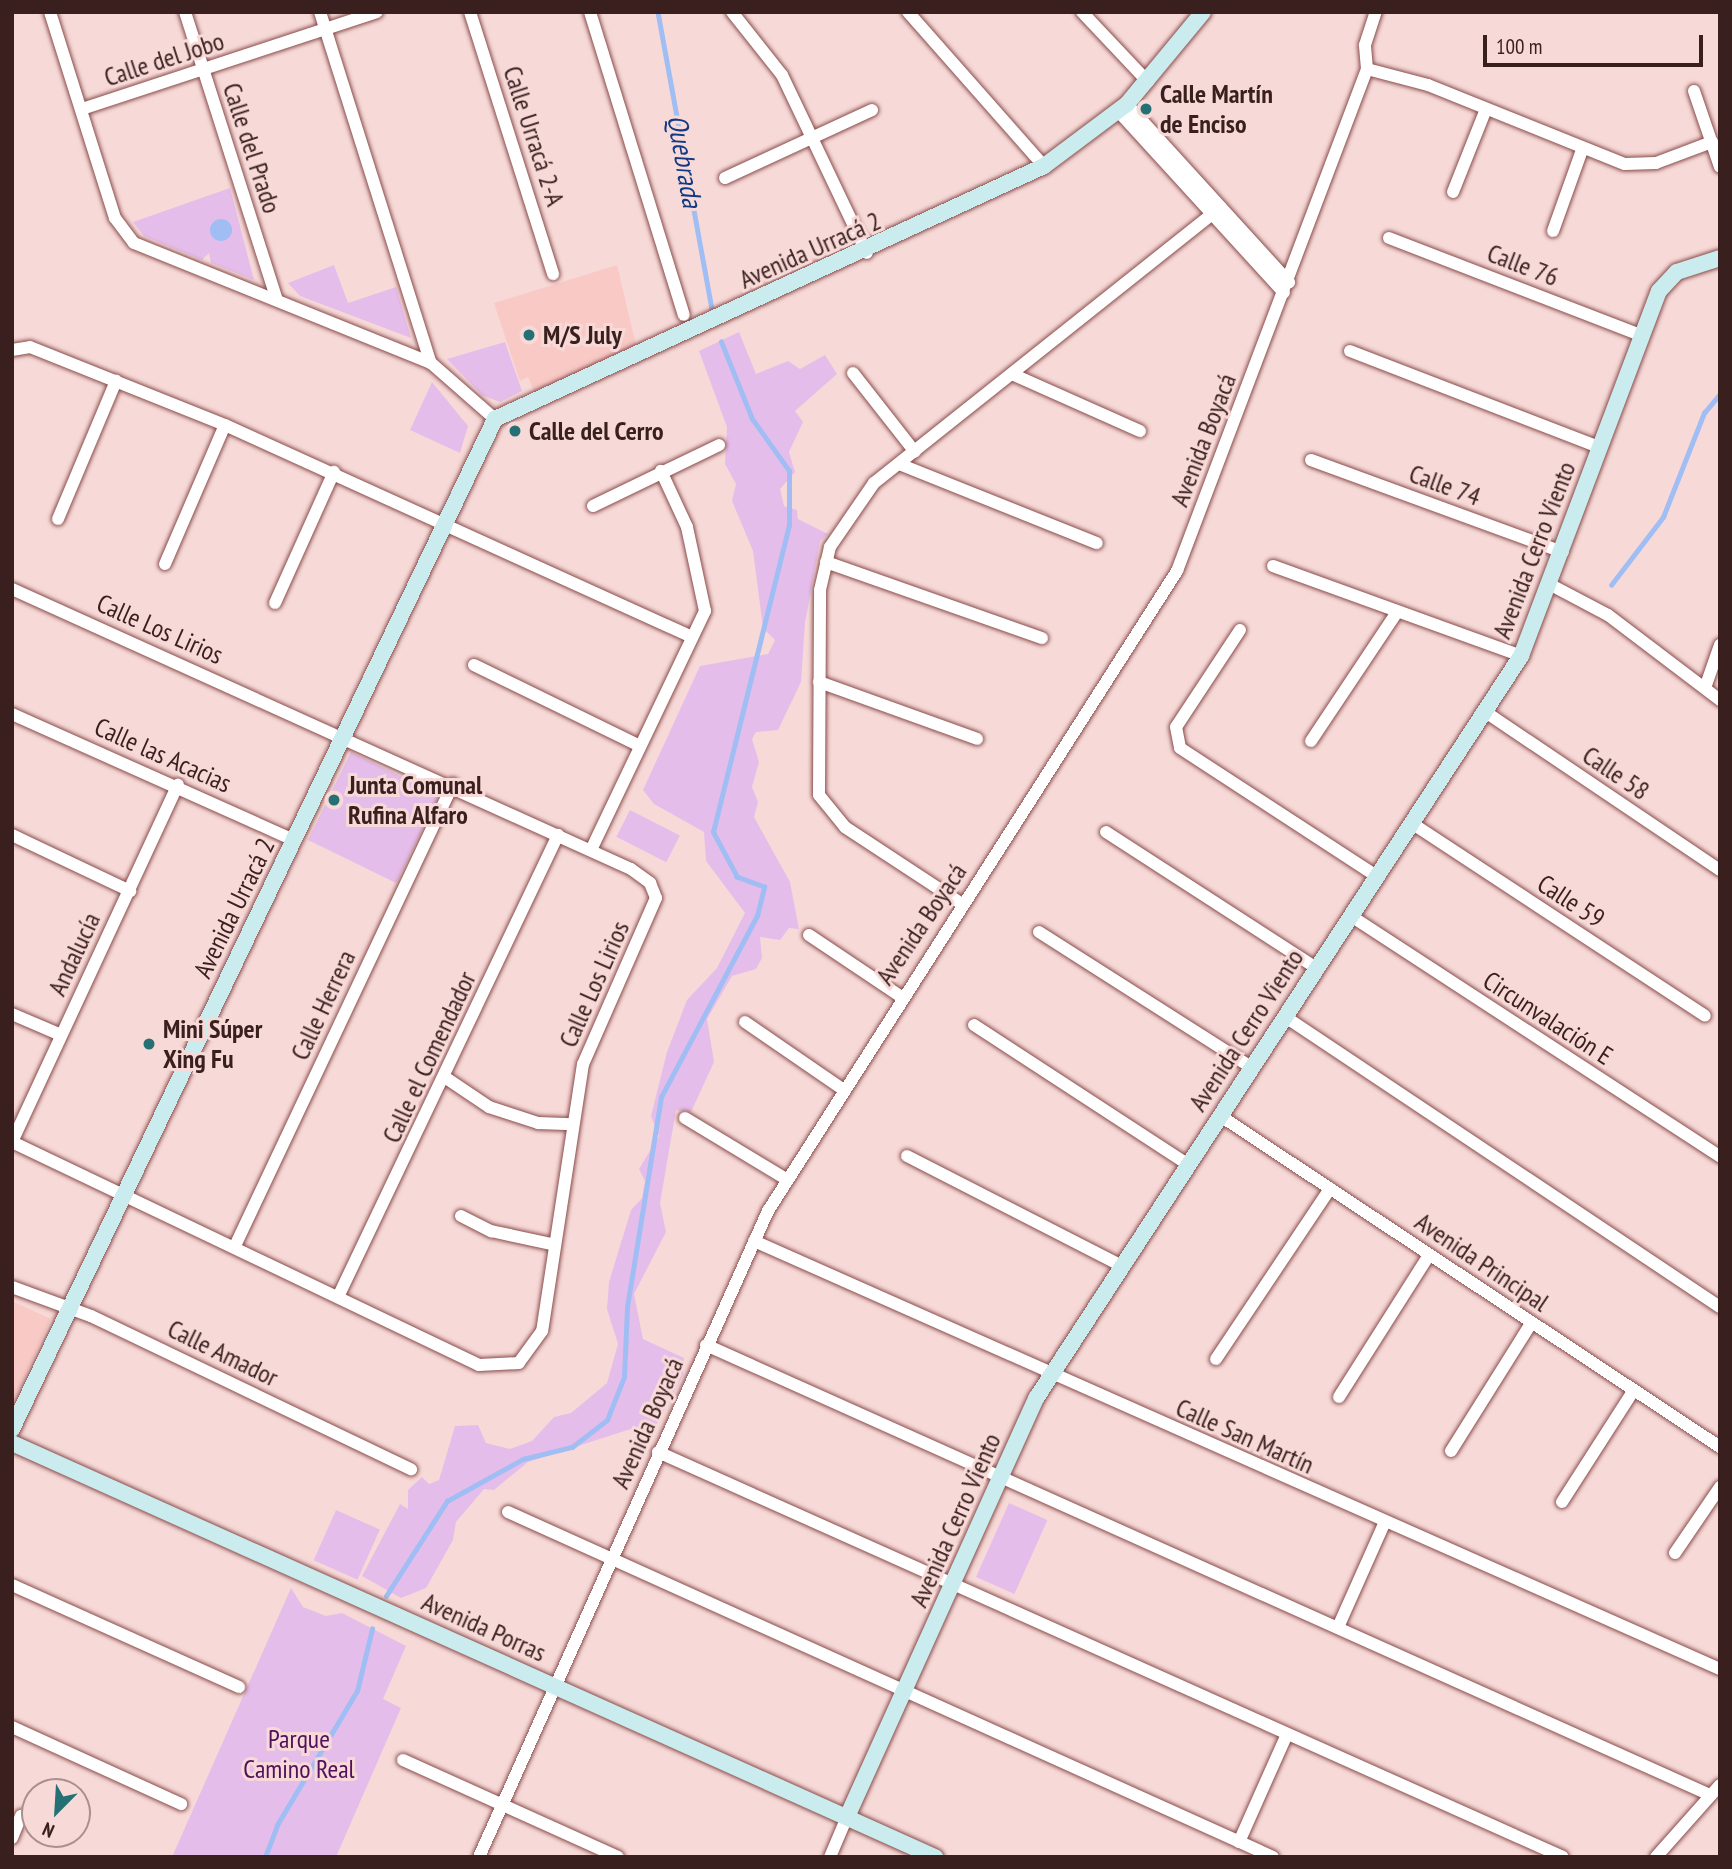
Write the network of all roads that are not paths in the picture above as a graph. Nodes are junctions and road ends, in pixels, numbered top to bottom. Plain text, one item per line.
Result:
1 (50, 12) edge
2 (185, 12) edge
3 (320, 12) edge
4 (377, 12) edge
5 (470, 12) edge
6 (590, 12) edge
7 (732, 12) edge
8 (908, 12) edge
9 (1082, 12) edge
10 (1203, 12) edge
11 (1376, 12) edge
12 (326, 31) junction
13 (1367, 68) junction
14 (203, 70) junction
15 (1148, 82) junction
16 (1693, 91) dead end
17 (1123, 107) junction
18 (85, 108) junction
19 (1486, 109) junction
20 (872, 110) dead end
21 (816, 138) junction
22 (1712, 142) junction
23 (1583, 150) junction
24 (1044, 166) junction
25 (1720, 167) edge
26 (725, 178) dead end
27 (1453, 192) dead end
28 (1216, 211) junction
29 (1553, 231) dead end
30 (1390, 238) dead end
31 (867, 253) junction
32 (1720, 258) edge
33 (553, 274) dead end
34 (1287, 288) junction
35 (276, 298) junction
36 (684, 315) dead end
37 (1640, 335) junction
38 (12, 350) edge
39 (1350, 351) dead end
40 (431, 363) junction
41 (853, 373) dead end
42 (1014, 375) junction
43 (116, 381) junction
44 (495, 419) junction
45 (225, 425) junction
46 (1140, 431) dead end
47 (719, 445) dead end
48 (1599, 447) junction
49 (915, 452) junction
50 (1311, 460) dead end
51 (899, 464) junction
52 (661, 471) junction
53 (334, 472) junction
54 (593, 506) dead end
55 (58, 519) dead end
56 (446, 523) junction
57 (1097, 543) dead end
58 (1563, 552) junction
59 (826, 562) junction
60 (165, 564) dead end
61 (1273, 566) dead end
62 (1551, 585) junction
63 (12, 589) edge
64 (275, 603) dead end
65 (1397, 612) junction
66 (1240, 630) dead end
67 (692, 638) junction
68 (1042, 638) dead end
69 (1720, 645) edge
70 (1521, 656) junction
71 (474, 665) dead end
72 (819, 682) junction
73 (1705, 688) junction
74 (1720, 700) edge
75 (1487, 713) junction
76 (12, 714) edge
77 (344, 734) junction
78 (977, 739) dead end
79 (1311, 741) dead end
80 (640, 746) junction
81 (453, 784) junction
82 (178, 785) junction
83 (1413, 824) junction
84 (1106, 832) dead end
85 (12, 835) edge
86 (558, 835) junction
87 (294, 840) junction
88 (591, 850) junction
89 (1720, 870) edge
90 (1378, 877) junction
91 (130, 891) junction
92 (962, 904) junction
93 (1351, 916) junction
94 (1039, 932) dead end
95 (809, 935) dead end
96 (1316, 968) junction
97 (900, 996) junction
98 (12, 1014) edge
99 (1284, 1016) junction
100 (1705, 1016) dead end
101 (746, 1022) dead end
102 (974, 1025) dead end
103 (61, 1035) junction
104 (1251, 1067) junction
105 (446, 1078) junction
106 (841, 1088) junction
107 (1219, 1115) junction
108 (685, 1118) dead end
109 (572, 1124) junction
110 (12, 1142) edge
111 (907, 1156) dead end
112 (1720, 1157) edge
113 (1187, 1164) junction
114 (786, 1179) junction
115 (1330, 1189) junction
116 (125, 1193) junction
117 (461, 1216) dead end
118 (754, 1241) junction
119 (551, 1244) junction
120 (235, 1246) junction
121 (1429, 1255) junction
122 (1120, 1265) junction
123 (12, 1287) edge
124 (338, 1297) junction
125 (1720, 1307) edge
126 (69, 1309) junction
127 (1532, 1322) junction
128 (706, 1345) junction
129 (1216, 1359) dead end
130 (1051, 1374) junction
131 (1634, 1390) junction
132 (1339, 1396) dead end
133 (12, 1429) edge
134 (12, 1443) edge
135 (1720, 1447) edge
136 (658, 1451) junction
137 (1451, 1451) dead end
138 (411, 1469) dead end
139 (1001, 1476) junction
140 (1720, 1487) edge
141 (1562, 1502) dead end
142 (508, 1512) dead end
143 (1384, 1524) junction
144 (1675, 1553) dead end
145 (612, 1560) junction
146 (953, 1584) junction
147 (12, 1585) edge
148 (1339, 1625) junction
149 (1720, 1669) edge
150 (555, 1686) junction
151 (239, 1687) dead end
152 (905, 1692) junction
153 (12, 1727) edge
154 (1287, 1734) junction
155 (403, 1760) dead end
156 (1715, 1790) edge
157 (181, 1804) dead end
158 (502, 1804) junction
159 (21, 1816) dead end
160 (847, 1817) junction
161 (12, 1838) edge
162 (1239, 1842) junction
163 (479, 1857) edge
164 (618, 1857) edge
165 (830, 1857) edge
166 (935, 1857) edge
167 (1273, 1857) edge
168 (1563, 1857) edge
169 (1656, 1857) edge

1 - 18 street
2 - 14 street, Calle del Prado
3 - 12 street
4 - 12 street, Calle del Jobo
5 - 33 street, Calle Urracá 2-A
6 - 36 street
7 - 21 street
8 - 24 street
9 - 15 street
10 - 15 street, Avenida Urracá 2
11 - 13 street, Avenida Boyacá
12 - 14 street, Calle del Jobo
12 - 40 street
13 - 19 street
13 - 34 street, Avenida Boyacá
14 - 18 street, Calle del Jobo
14 - 35 street, Calle del Prado
15 - 17 street, Avenida Urracá 2
16 - 22 street
17 - 24 street, Avenida Urracá 2
17 - 28 street
18 - 35 street
19 - 23 street
19 - 27 street
20 - 21 street
21 - 26 street
21 - 31 street
22 - 23 street
22 - 25 street
23 - 29 street
24 - 31 street, Avenida Urracá 2
28 - 34 street
28 - 42 street
30 - 37 street, Calle 76
31 - 44 street, Avenida Urracá 2
32 - 37 street, Avenida Cerro Viento
34 - 92 street, Avenida Boyacá
35 - 40 street
37 - 48 street, Avenida Cerro Viento
38 - 43 street
39 - 48 street
40 - 44 street
41 - 49 street
42 - 46 street
42 - 49 street
43 - 45 street
43 - 55 street
44 - 56 street, Avenida Urracá 2
45 - 53 street
45 - 60 street
47 - 52 street
48 - 58 street, Avenida Cerro Viento
49 - 51 street
50 - 58 street, Calle 74
51 - 57 street
51 - 59 street
52 - 54 street
52 - 67 street
53 - 56 street
53 - 64 street
56 - 67 street
56 - 77 street, Avenida Urracá 2
58 - 62 street, Avenida Cerro Viento
59 - 68 street
59 - 72 street
61 - 65 street
62 - 70 street, Avenida Cerro Viento
62 - 73 street
63 - 77 street, Calle Los Lirios
65 - 70 street
65 - 79 street
66 - 90 street
67 - 80 street
69 - 73 street
70 - 75 street, Avenida Cerro Viento
71 - 80 street
72 - 78 street
72 - 92 street
73 - 74 street
75 - 83 street, Avenida Cerro Viento
75 - 89 street, Calle 58
76 - 82 street, Calle las Acacias
77 - 81 street, Calle Los Lirios
77 - 87 street, Avenida Urracá 2
80 - 88 street
81 - 86 street, Calle Los Lirios
81 - 120 street, Calle Herrera
82 - 87 street, Calle las Acacias
82 - 91 street, Andalucía
83 - 90 street, Avenida Cerro Viento
83 - 100 street, Calle 59
84 - 96 street
85 - 91 street
86 - 88 street, Calle Los Lirios
86 - 105 street, Calle el Comendador
87 - 116 street, Avenida Urracá 2
88 - 109 street, Calle Los Lirios
90 - 93 street, Avenida Cerro Viento
91 - 103 street, Andalucía
92 - 97 street, Avenida Boyacá
93 - 96 street, Avenida Cerro Viento
93 - 112 street, Circunvalación E
94 - 104 street
95 - 97 street
96 - 99 street, Avenida Cerro Viento
97 - 106 street, Avenida Boyacá
98 - 103 street
99 - 104 street, Avenida Cerro Viento
99 - 125 street
101 - 106 street
102 - 113 street
103 - 110 street, Andalucía
104 - 107 street, Avenida Cerro Viento
105 - 109 street
105 - 124 street, Calle el Comendador
106 - 114 street, Avenida Boyacá
107 - 113 street, Avenida Cerro Viento
107 - 115 street, Avenida Principal
108 - 114 street
109 - 119 street, Calle Los Lirios
110 - 116 street, Calle Los Lirios
111 - 122 street
113 - 122 street, Avenida Cerro Viento
114 - 118 street, Avenida Boyacá
115 - 121 street, Avenida Principal
115 - 129 street
116 - 120 street, Calle Los Lirios
116 - 126 street, Avenida Urracá 2
117 - 119 street
118 - 128 street, Avenida Boyacá
118 - 130 street, Calle San Martín
119 - 124 street, Calle Los Lirios
120 - 124 street, Calle Los Lirios
121 - 127 street, Avenida Principal
121 - 132 street
122 - 130 street, Avenida Cerro Viento
123 - 126 street, Calle Amador
126 - 133 street, Avenida Urracá 2
126 - 138 street, Calle Amador
127 - 131 street, Avenida Principal
127 - 137 street
128 - 136 street, Avenida Boyacá
128 - 139 street
130 - 139 street, Avenida Cerro Viento
130 - 143 street, Calle San Martín
131 - 135 street, Avenida Principal
131 - 141 street
134 - 150 street, Avenida Porras
136 - 145 street, Avenida Boyacá
136 - 146 street
139 - 146 street, Avenida Cerro Viento
139 - 148 street
140 - 144 street
142 - 145 street
143 - 148 street
143 - 149 street, Calle San Martín
145 - 150 street, Avenida Boyacá
145 - 152 street
146 - 152 street, Avenida Cerro Viento
146 - 154 street
147 - 151 street
148 - 156 street
150 - 158 street, Avenida Boyacá
150 - 160 street, Avenida Porras
152 - 160 street, Avenida Cerro Viento
152 - 162 street
153 - 157 street
154 - 162 street
154 - 168 street
155 - 158 street
156 - 169 street
158 - 163 street, Avenida Boyacá
158 - 164 street
159 - 161 street
160 - 165 street, Avenida Cerro Viento
160 - 166 street, Avenida Porras
162 - 167 street

